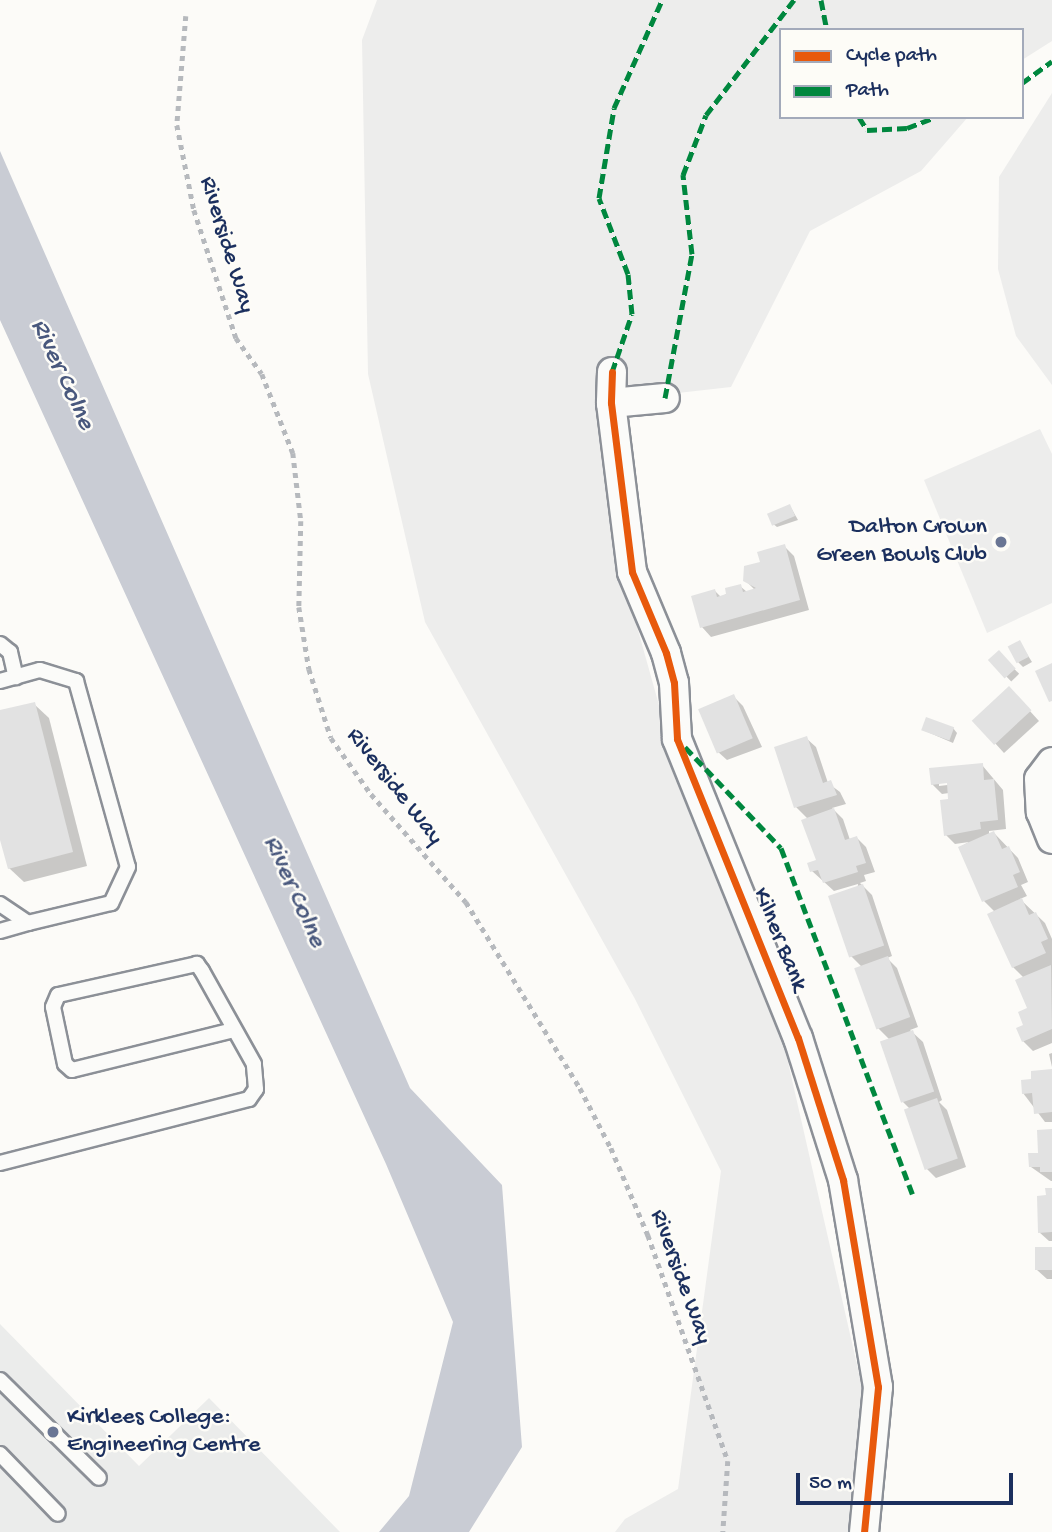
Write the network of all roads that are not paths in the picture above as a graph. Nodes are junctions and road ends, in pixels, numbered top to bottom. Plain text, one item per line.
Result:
1 (612, 372) dead end
2 (665, 398) dead end
3 (611, 403) junction
4 (0, 644) edge
5 (16, 677) junction
6 (0, 681) edge
7 (1052, 762) edge
8 (1052, 839) edge
9 (0, 904) edge
10 (27, 923) junction
11 (0, 931) edge
12 (234, 1030) junction
13 (0, 1163) edge
14 (0, 1380) edge
15 (0, 1454) edge
16 (99, 1478) dead end
17 (58, 1514) dead end
18 (864, 1532) edge

1 - 3 street, Kilner Bank
2 - 3 street
3 - 18 street, Kilner Bank
4 - 5 lane
5 - 6 lane
5 - 10 lane
7 - 8 street
9 - 10 lane
10 - 11 lane
12 - 12 lane
12 - 13 lane
14 - 16 lane
15 - 17 lane

